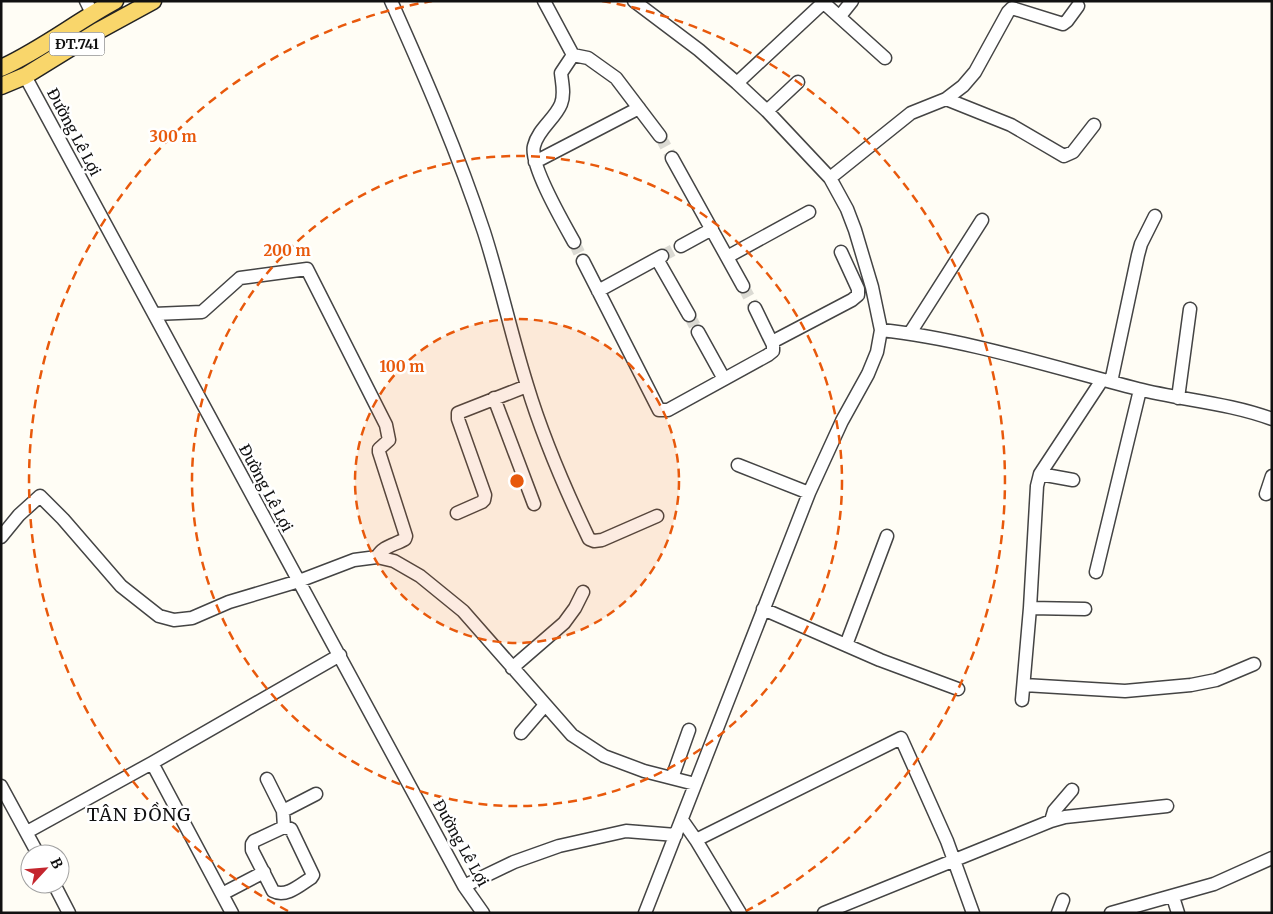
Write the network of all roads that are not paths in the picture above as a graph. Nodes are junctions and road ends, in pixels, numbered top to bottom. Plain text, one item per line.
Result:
1 (115, 1) edge
2 (154, 1) edge
3 (390, 1) edge
4 (544, 1) edge
5 (634, 1) edge
6 (852, 1) edge
7 (824, 2) edge
8 (1078, 6) dead end
9 (89, 7) edge
10 (840, 16) junction
11 (573, 55) junction
12 (885, 58) dead end
13 (17, 60) junction
14 (1, 68) edge
15 (25, 76) junction
16 (798, 82) dead end
17 (737, 83) junction
18 (1, 86) edge
19 (946, 99) junction
20 (639, 108) junction
21 (768, 111) junction
22 (1094, 125) dead end
23 (660, 136) tunnel mouth
24 (672, 158) tunnel mouth
25 (535, 162) junction
26 (830, 178) junction
27 (809, 212) dead end
28 (1155, 216) dead end
29 (982, 220) dead end
30 (712, 229) junction
31 (574, 242) tunnel mouth
32 (681, 246) tunnel mouth
33 (841, 252) dead end
34 (727, 257) junction
35 (583, 261) tunnel mouth
36 (743, 286) tunnel mouth
37 (598, 292) junction
38 (755, 308) tunnel mouth
39 (1190, 309) dead end
40 (154, 314) junction
41 (688, 315) tunnel mouth
42 (881, 330) junction
43 (698, 332) tunnel mouth
44 (910, 333) junction
45 (772, 342) junction
46 (724, 379) junction
47 (1106, 381) junction
48 (527, 386) junction
49 (1140, 390) junction
50 (494, 398) junction
51 (1178, 398) junction
52 (1272, 420) edge
53 (738, 465) dead end
54 (1040, 474) junction
55 (1272, 476) edge
56 (1073, 480) dead end
57 (809, 493) junction
58 (1266, 494) dead end
59 (534, 504) dead end
60 (457, 513) dead end
61 (657, 516) dead end
62 (887, 536) dead end
63 (1, 537) edge
64 (377, 557) junction
65 (1096, 572) dead end
66 (298, 581) junction
67 (583, 592) dead end
68 (1030, 608) junction
69 (763, 609) junction
70 (1085, 609) dead end
71 (846, 645) junction
72 (340, 655) junction
73 (1254, 664) dead end
74 (512, 668) junction
75 (1024, 685) junction
76 (958, 688) dead end
77 (1022, 700) dead end
78 (545, 705) junction
79 (689, 730) dead end
80 (521, 734) dead end
81 (152, 763) junction
82 (672, 778) junction
83 (266, 779) dead end
84 (694, 784) junction
85 (1, 786) edge
86 (1072, 790) dead end
87 (316, 794) dead end
88 (1167, 806) dead end
89 (283, 811) junction
90 (682, 820) junction
91 (1051, 821) junction
92 (284, 827) junction
93 (27, 832) junction
94 (676, 835) junction
95 (696, 840) junction
96 (33, 844) edge
97 (1272, 858) edge
98 (954, 861) junction
99 (264, 872) junction
100 (464, 886) junction
101 (58, 894) edge
102 (222, 894) junction
103 (1173, 897) junction
104 (1063, 900) dead end
105 (65, 911) edge
106 (232, 913) edge
107 (483, 913) edge
108 (646, 913) edge
109 (740, 913) edge
110 (824, 913) edge
111 (973, 913) edge
112 (1058, 913) edge
113 (1111, 913) edge
114 (1178, 913) edge

1 - 9 main road, ĐT.741
2 - 15 main road, ĐT.741
3 - 48 street
4 - 11 street
5 - 17 street
6 - 10 street
7 - 10 street
7 - 17 street
8 - 19 street
9 - 13 main road, ĐT.741
10 - 12 street
11 - 20 street
11 - 25 street
13 - 14 main road, ĐT.741
13 - 15 main road
15 - 18 main road, ĐT.741
15 - 40 street, Đường Lê Lợi
16 - 21 street
17 - 21 street
19 - 22 street
19 - 26 street
20 - 23 street
20 - 25 street
21 - 26 street
24 - 30 street
25 - 31 street
26 - 42 street
27 - 34 street
28 - 47 street
29 - 44 street
30 - 32 street
30 - 34 street
33 - 45 street
34 - 36 street
35 - 37 street
37 - 41 street
37 - 46 street
38 - 45 street
39 - 51 street
40 - 64 street
40 - 66 street, Đường Lê Lợi
42 - 44 street
42 - 57 street
43 - 46 street
44 - 47 street
45 - 46 street
47 - 49 street
47 - 54 street
48 - 50 street
48 - 61 street
49 - 51 street
49 - 65 street
50 - 59 street
50 - 60 street
51 - 52 street
53 - 57 street
54 - 56 street
54 - 68 street
55 - 58 street
57 - 69 street
62 - 71 street
63 - 66 street
64 - 66 street
64 - 74 street
66 - 72 street, Đường Lê Lợi
67 - 74 street
68 - 70 street
68 - 75 street
69 - 71 street
69 - 84 street
71 - 76 street
72 - 81 street
72 - 100 street, Đường Lê Lợi
73 - 75 street
74 - 78 street
75 - 77 street
78 - 80 street
78 - 82 street
79 - 82 street
81 - 93 street
81 - 102 street
82 - 84 street
83 - 89 street
84 - 90 street
85 - 93 street
86 - 91 street
87 - 89 street
88 - 91 street
89 - 92 street
90 - 94 street
90 - 95 street
91 - 98 street
92 - 99 street
92 - 99 street
93 - 96 street
94 - 100 street
94 - 108 street
95 - 98 street
95 - 109 street
97 - 103 street
98 - 110 street
98 - 111 street
99 - 102 street
100 - 107 street, Đường Lê Lợi
101 - 105 street
102 - 106 street
103 - 113 street
103 - 114 street
104 - 112 street

